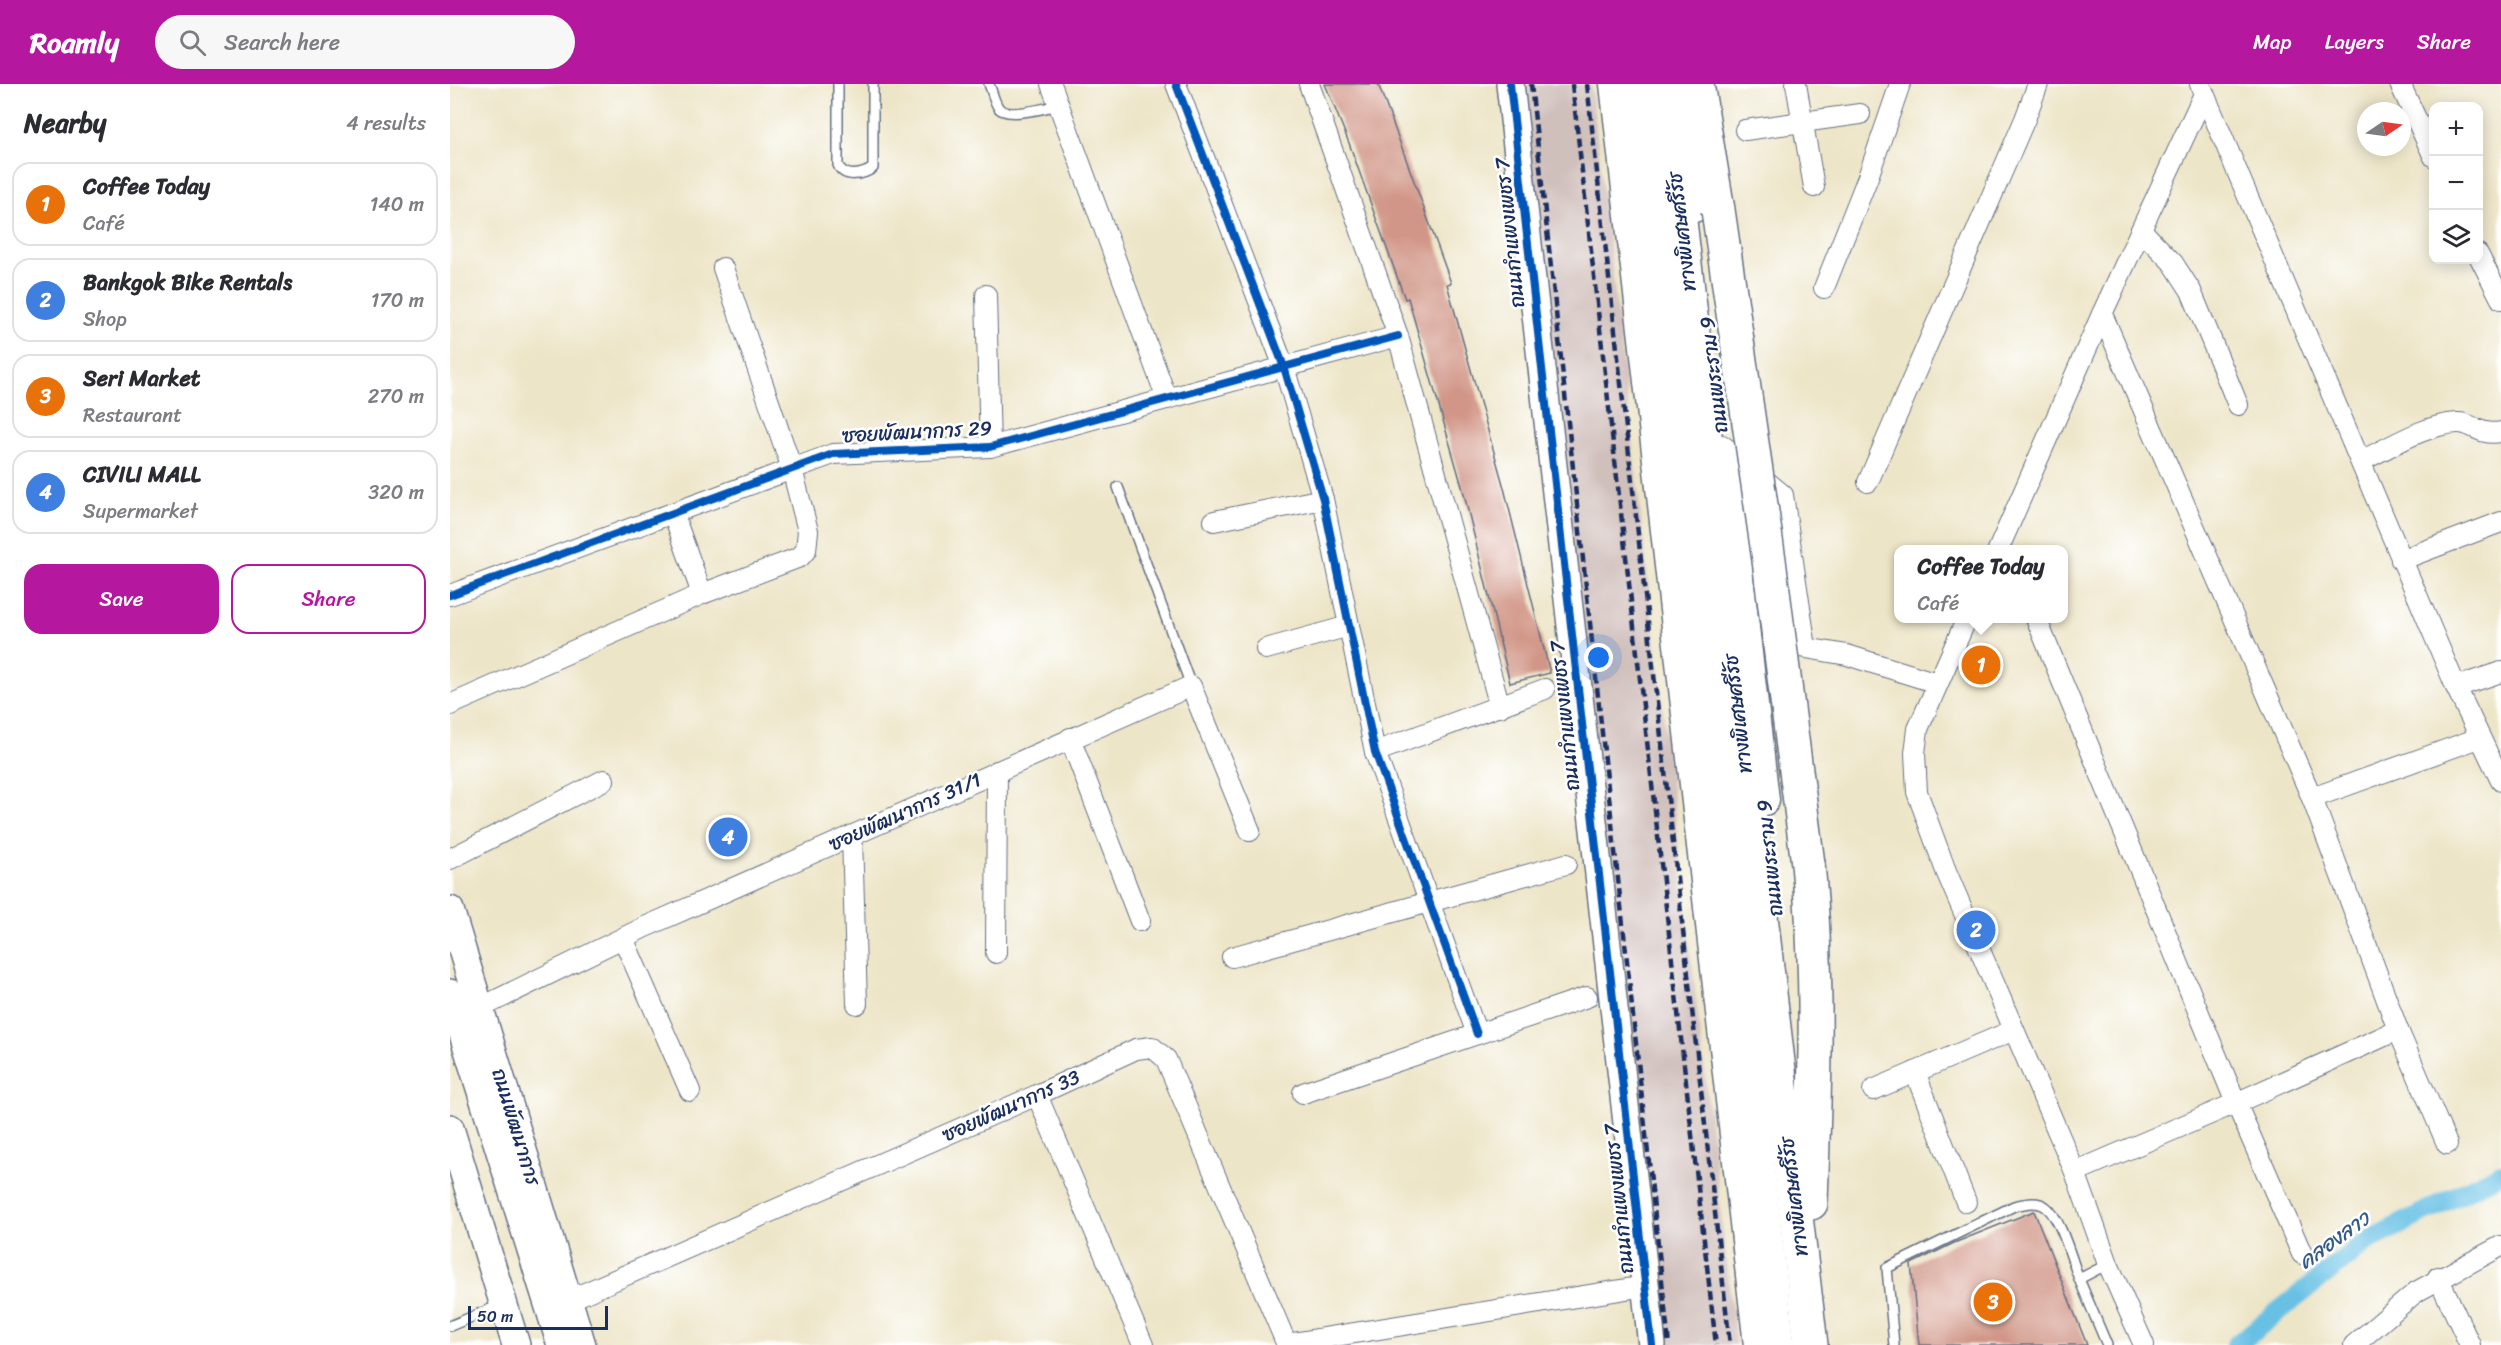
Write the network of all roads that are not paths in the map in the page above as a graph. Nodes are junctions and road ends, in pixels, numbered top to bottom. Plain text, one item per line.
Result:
1 (838, 84) edge
2 (873, 84) edge
3 (989, 84) edge
4 (1051, 84) edge
5 (1176, 84) edge
6 (1308, 84) edge
7 (1510, 84) edge
8 (1615, 84) edge
9 (1633, 84) edge
10 (1664, 84) edge
11 (1683, 84) edge
12 (1697, 84) edge
13 (1796, 84) edge
14 (1900, 84) edge
15 (2038, 84) edge
16 (2400, 84) edge
17 (2202, 89) edge
18 (1058, 105) junction
19 (1860, 114) dead end
20 (1802, 123) junction
21 (1745, 130) dead end
22 (2433, 156) edge
23 (1814, 187) dead end
24 (2141, 230) junction
25 (2483, 264) edge
26 (723, 268) dead end
27 (1824, 288) dead end
28 (986, 294) dead end
29 (2501, 299) edge
30 (2102, 314) junction
31 (1398, 336) junction
32 (1284, 367) junction
33 (1167, 399) junction
34 (2238, 405) dead end
35 (2501, 432) edge
36 (1722, 445) junction
37 (990, 447) junction
38 (2361, 461) junction
39 (792, 469) junction
40 (1868, 482) dead end
41 (1118, 487) dead end
42 (1323, 499) junction
43 (673, 513) junction
44 (1214, 521) dead end
45 (2501, 522) edge
46 (2003, 545) edge
47 (2401, 560) junction
48 (702, 594) junction
49 (450, 595) edge
50 (1964, 623) edge
51 (2038, 623) edge
52 (1349, 626) junction
53 (1266, 649) dead end
54 (2501, 672) edge
55 (1937, 683) junction
56 (1191, 686) junction
57 (2456, 687) junction
58 (1545, 689) dead end
59 (450, 705) edge
60 (1500, 707) junction
61 (1070, 738) junction
62 (2479, 738) junction
63 (1376, 752) junction
64 (997, 771) junction
65 (604, 780) dead end
66 (2501, 781) edge
67 (2312, 798) junction
68 (1251, 831) dead end
69 (852, 836) junction
70 (450, 859) edge
71 (1566, 864) dead end
72 (1429, 902) junction
73 (450, 910) edge
74 (1140, 921) dead end
75 (623, 938) junction
76 (996, 953) dead end
77 (1232, 957) dead end
78 (450, 993) edge
79 (1587, 997) dead end
80 (857, 1004) dead end
81 (480, 1008) junction
82 (2014, 1030) junction
83 (2398, 1030) junction
84 (1477, 1034) junction
85 (450, 1046) edge
86 (1915, 1072) junction
87 (1874, 1090) dead end
88 (690, 1091) dead end
89 (1303, 1093) dead end
90 (1037, 1095) junction
91 (2236, 1103) junction
92 (450, 1129) edge
93 (2447, 1144) dead end
94 (2075, 1172) junction
95 (1966, 1202) dead end
96 (1811, 1212) junction
97 (2501, 1246) edge
98 (2302, 1254) dead end
99 (2108, 1264) junction
100 (2438, 1277) junction
101 (2079, 1279) junction
102 (1646, 1286) junction
103 (569, 1300) junction
104 (503, 1304) junction
105 (450, 1326) edge
106 (516, 1345) edge
107 (541, 1345) edge
108 (561, 1345) edge
109 (582, 1345) edge
110 (1143, 1345) edge
111 (1286, 1345) edge
112 (1652, 1345) edge
113 (1759, 1345) edge
114 (1778, 1345) edge
115 (1811, 1345) edge
116 (1827, 1345) edge
117 (1894, 1345) edge
118 (2107, 1345) edge
119 (2144, 1345) edge
120 (2354, 1345) edge
121 (2470, 1345) edge

1 - 2 lane
3 - 18 lane
4 - 18 street
5 - 32 street
6 - 31 street
7 - 102 main road, ถนนกำแพงเพชร 7
8 - 113 main road
9 - 114 highway, ทางพิเศษศรีรัช
10 - 115 highway, ทางพิเศษศรีรัช
11 - 36 main road, ถนนพระราม 9
12 - 96 highway, bridge
13 - 20 street
14 - 27 street
15 - 40 street
16 - 22 street
17 - 24 street
17 - 38 street
18 - 33 street
19 - 20 street
20 - 21 street
20 - 23 street
24 - 30 street
24 - 34 street
25 - 29 street
26 - 39 street
28 - 37 street
30 - 46 street
30 - 67 street
31 - 32 street, ซอยพัฒนาการ 29
31 - 60 street
32 - 33 street, ซอยพัฒนาการ 29
32 - 42 street
33 - 37 street, ซอยพัฒนาการ 29
35 - 38 street
36 - 55 street
36 - 96 main road, ถนนพระราม 9
37 - 39 street, ซอยพัฒนาการ 29
38 - 47 street
39 - 43 street, ซอยพัฒนาการ 29
39 - 48 street
41 - 56 lane
42 - 44 street
42 - 52 street
43 - 48 street
43 - 49 street, ซอยพัฒนาการ 29
45 - 47 street
47 - 57 street
48 - 59 street
50 - 55 street
51 - 91 street
52 - 53 street
52 - 63 street
54 - 57 street
55 - 82 street
56 - 61 street, ซอยพัฒนาการ 31/1
56 - 68 street
57 - 62 street
58 - 60 street
60 - 63 street
61 - 64 street, ซอยพัฒนาการ 31/1
61 - 74 street
62 - 66 street
62 - 67 street
63 - 72 street
64 - 69 street, ซอยพัฒนาการ 31/1
64 - 76 street
65 - 70 street
67 - 83 street
69 - 75 street, ซอยพัฒนาการ 31/1
69 - 80 street
71 - 72 street
72 - 77 street
72 - 84 street
73 - 81 main road, ถนนพัฒนาการ
75 - 81 street, ซอยพัฒนาการ 31/1
75 - 88 street
78 - 108 main road, ถนนพัฒนาการ
79 - 84 street
81 - 103 main road, ถนนพัฒนาการ
82 - 86 street
82 - 94 street
83 - 91 street
83 - 93 street
84 - 89 street
85 - 107 main road, ถนนพัฒนาการ
86 - 87 street
86 - 95 street
90 - 103 street, ซอยพัฒนาการ 33
90 - 110 street
90 - 111 street, ซอยพัฒนาการ 33
91 - 94 street
91 - 98 street
92 - 104 main road
94 - 99 street
96 - 116 main road, ถนนพระราม 9
97 - 100 street
99 - 101 lane
99 - 119 street
100 - 120 street
100 - 121 street
101 - 117 lane
101 - 118 lane
102 - 111 street
102 - 112 main road, ถนนกำแพงเพชร 7
103 - 109 main road, ถนนพัฒนาการ
104 - 105 lane
104 - 106 main road

